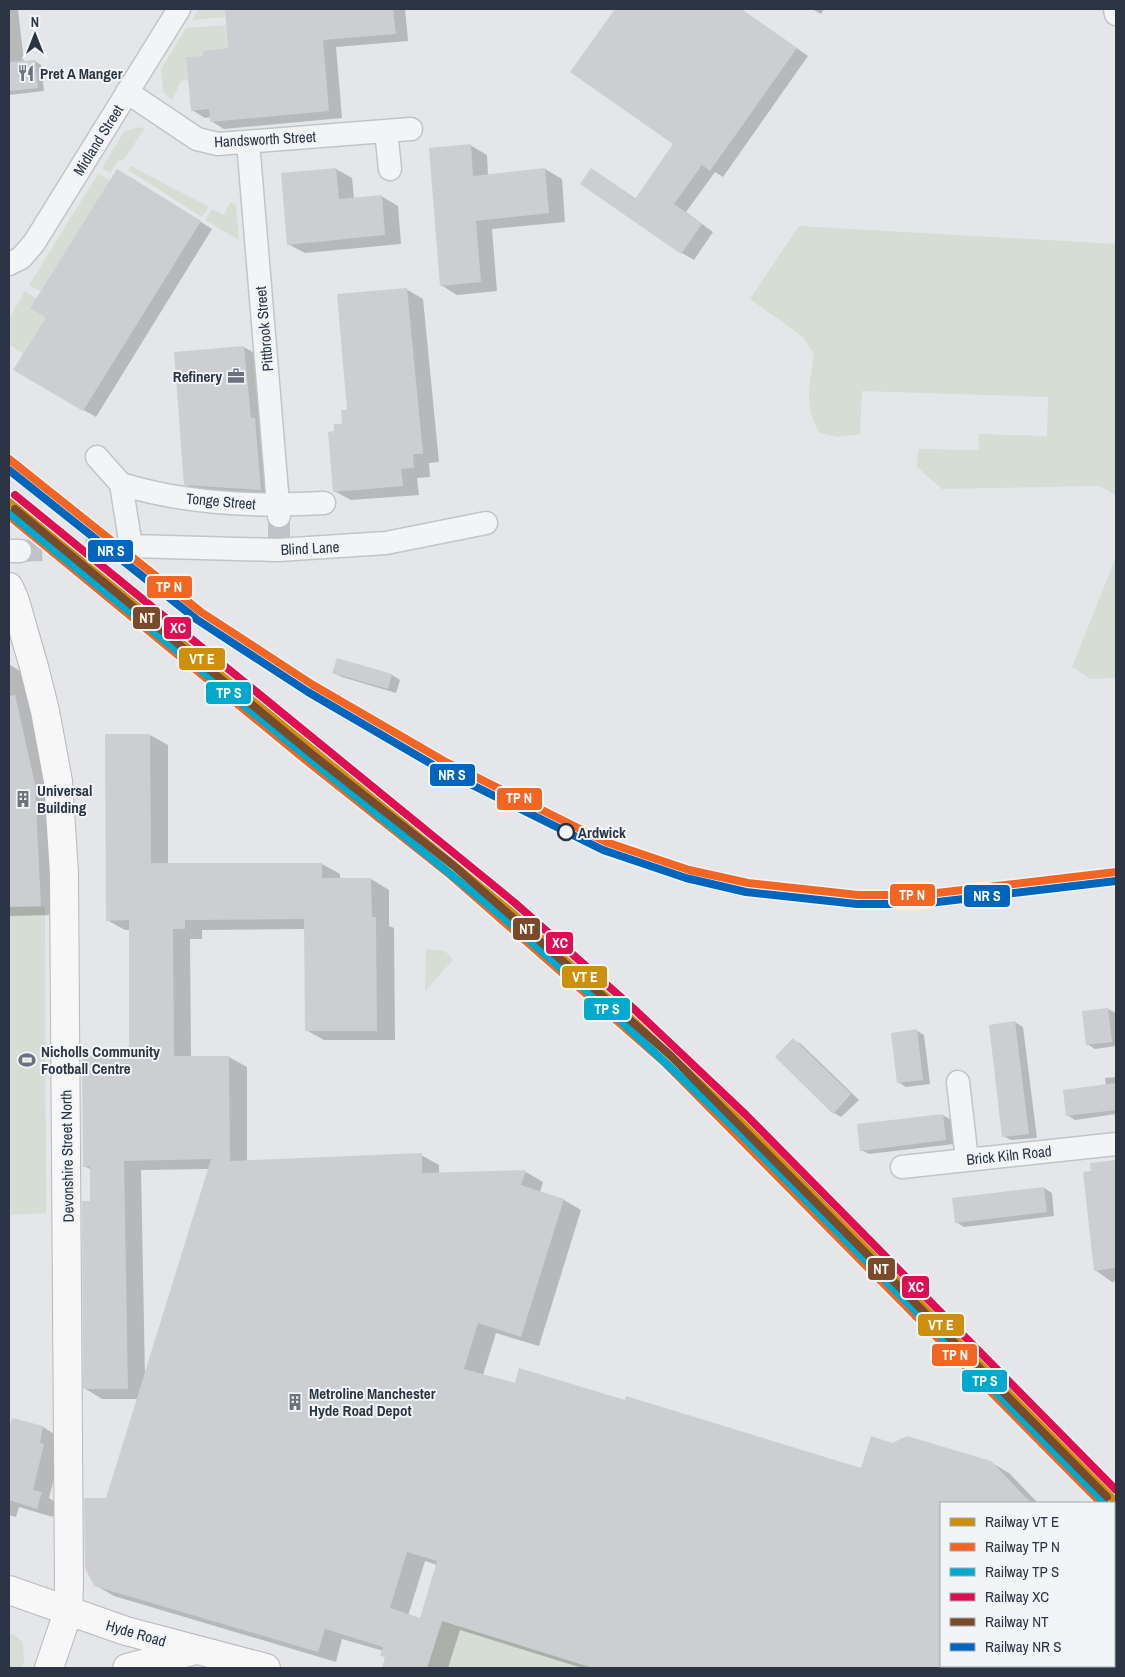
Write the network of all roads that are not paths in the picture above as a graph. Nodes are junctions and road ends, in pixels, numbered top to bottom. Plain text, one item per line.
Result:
1 (179, 9) edge
2 (1115, 9) edge
3 (1116, 14) edge
4 (127, 92) junction
5 (411, 129) dead end
6 (386, 131) junction
7 (248, 142) junction
8 (390, 169) dead end
9 (9, 264) edge
10 (97, 457) dead end
11 (121, 484) junction
12 (324, 502) dead end
13 (279, 511) junction
14 (486, 523) dead end
15 (9, 587) edge
16 (958, 1082) dead end
17 (1116, 1144) edge
18 (967, 1160) junction
19 (902, 1167) dead end
20 (9, 1590) edge
21 (68, 1612) junction
22 (197, 1650) junction
23 (49, 1668) edge
24 (127, 1668) edge
25 (266, 1668) edge

1 - 4 street, Midland Street
2 - 3 street
4 - 7 street, Handsworth Street
4 - 9 street, Midland Street
5 - 6 street, Handsworth Street
6 - 7 street, Handsworth Street
6 - 8 street
7 - 13 street, Pittbrook Street
10 - 11 street
11 - 13 street, Tonge Street
11 - 14 street, Blind Lane
12 - 13 street, Tonge Street
15 - 21 highway, Devonshire Street North
16 - 18 street
17 - 18 street, Brick Kiln Road
18 - 19 street, Brick Kiln Road
20 - 21 highway, Hyde Road
21 - 22 highway, Hyde Road
21 - 23 highway, Devonshire Street North
22 - 24 highway
22 - 25 highway, Hyde Road

